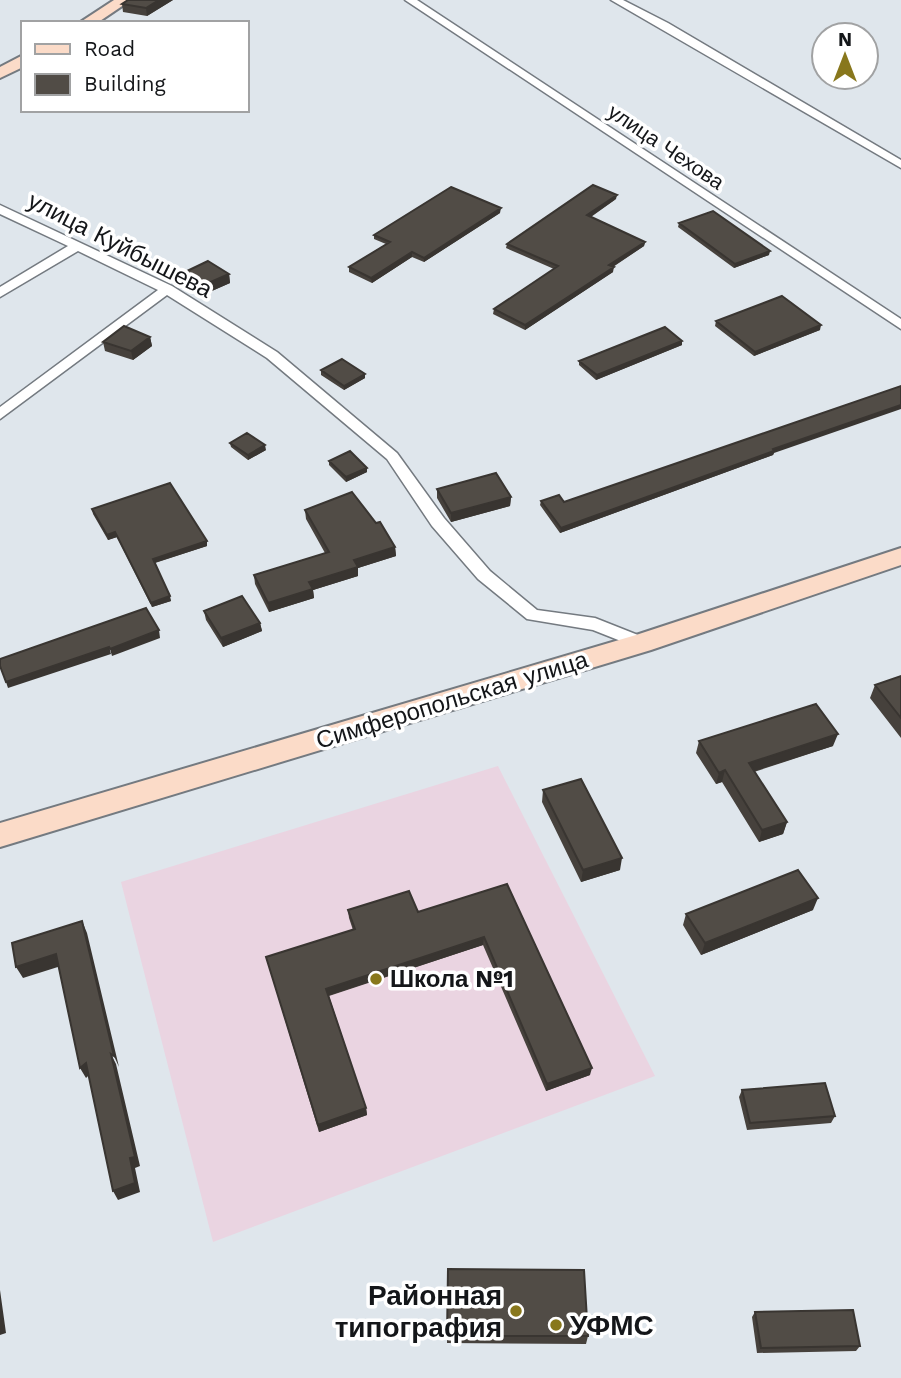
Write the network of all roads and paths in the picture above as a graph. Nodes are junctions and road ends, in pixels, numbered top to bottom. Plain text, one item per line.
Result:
1 (124, 0) edge
2 (410, 0) edge
3 (617, 0) edge
4 (89, 21) edge
5 (21, 61) edge
6 (0, 73) edge
7 (901, 164) edge
8 (0, 208) edge
9 (78, 246) junction
10 (167, 289) junction
11 (0, 293) edge
12 (901, 325) edge
13 (0, 414) edge
14 (901, 555) edge
15 (642, 643) junction
16 (0, 835) edge

1 - 4 main road
2 - 12 street, улица Чехова
3 - 7 street
5 - 6 main road
8 - 9 street, улица Куйбышева
9 - 10 street, улица Куйбышева
9 - 11 street
10 - 13 street
10 - 15 street, улица Куйбышева
14 - 15 main road, Симферопольская улица
15 - 16 main road, Симферопольская улица

